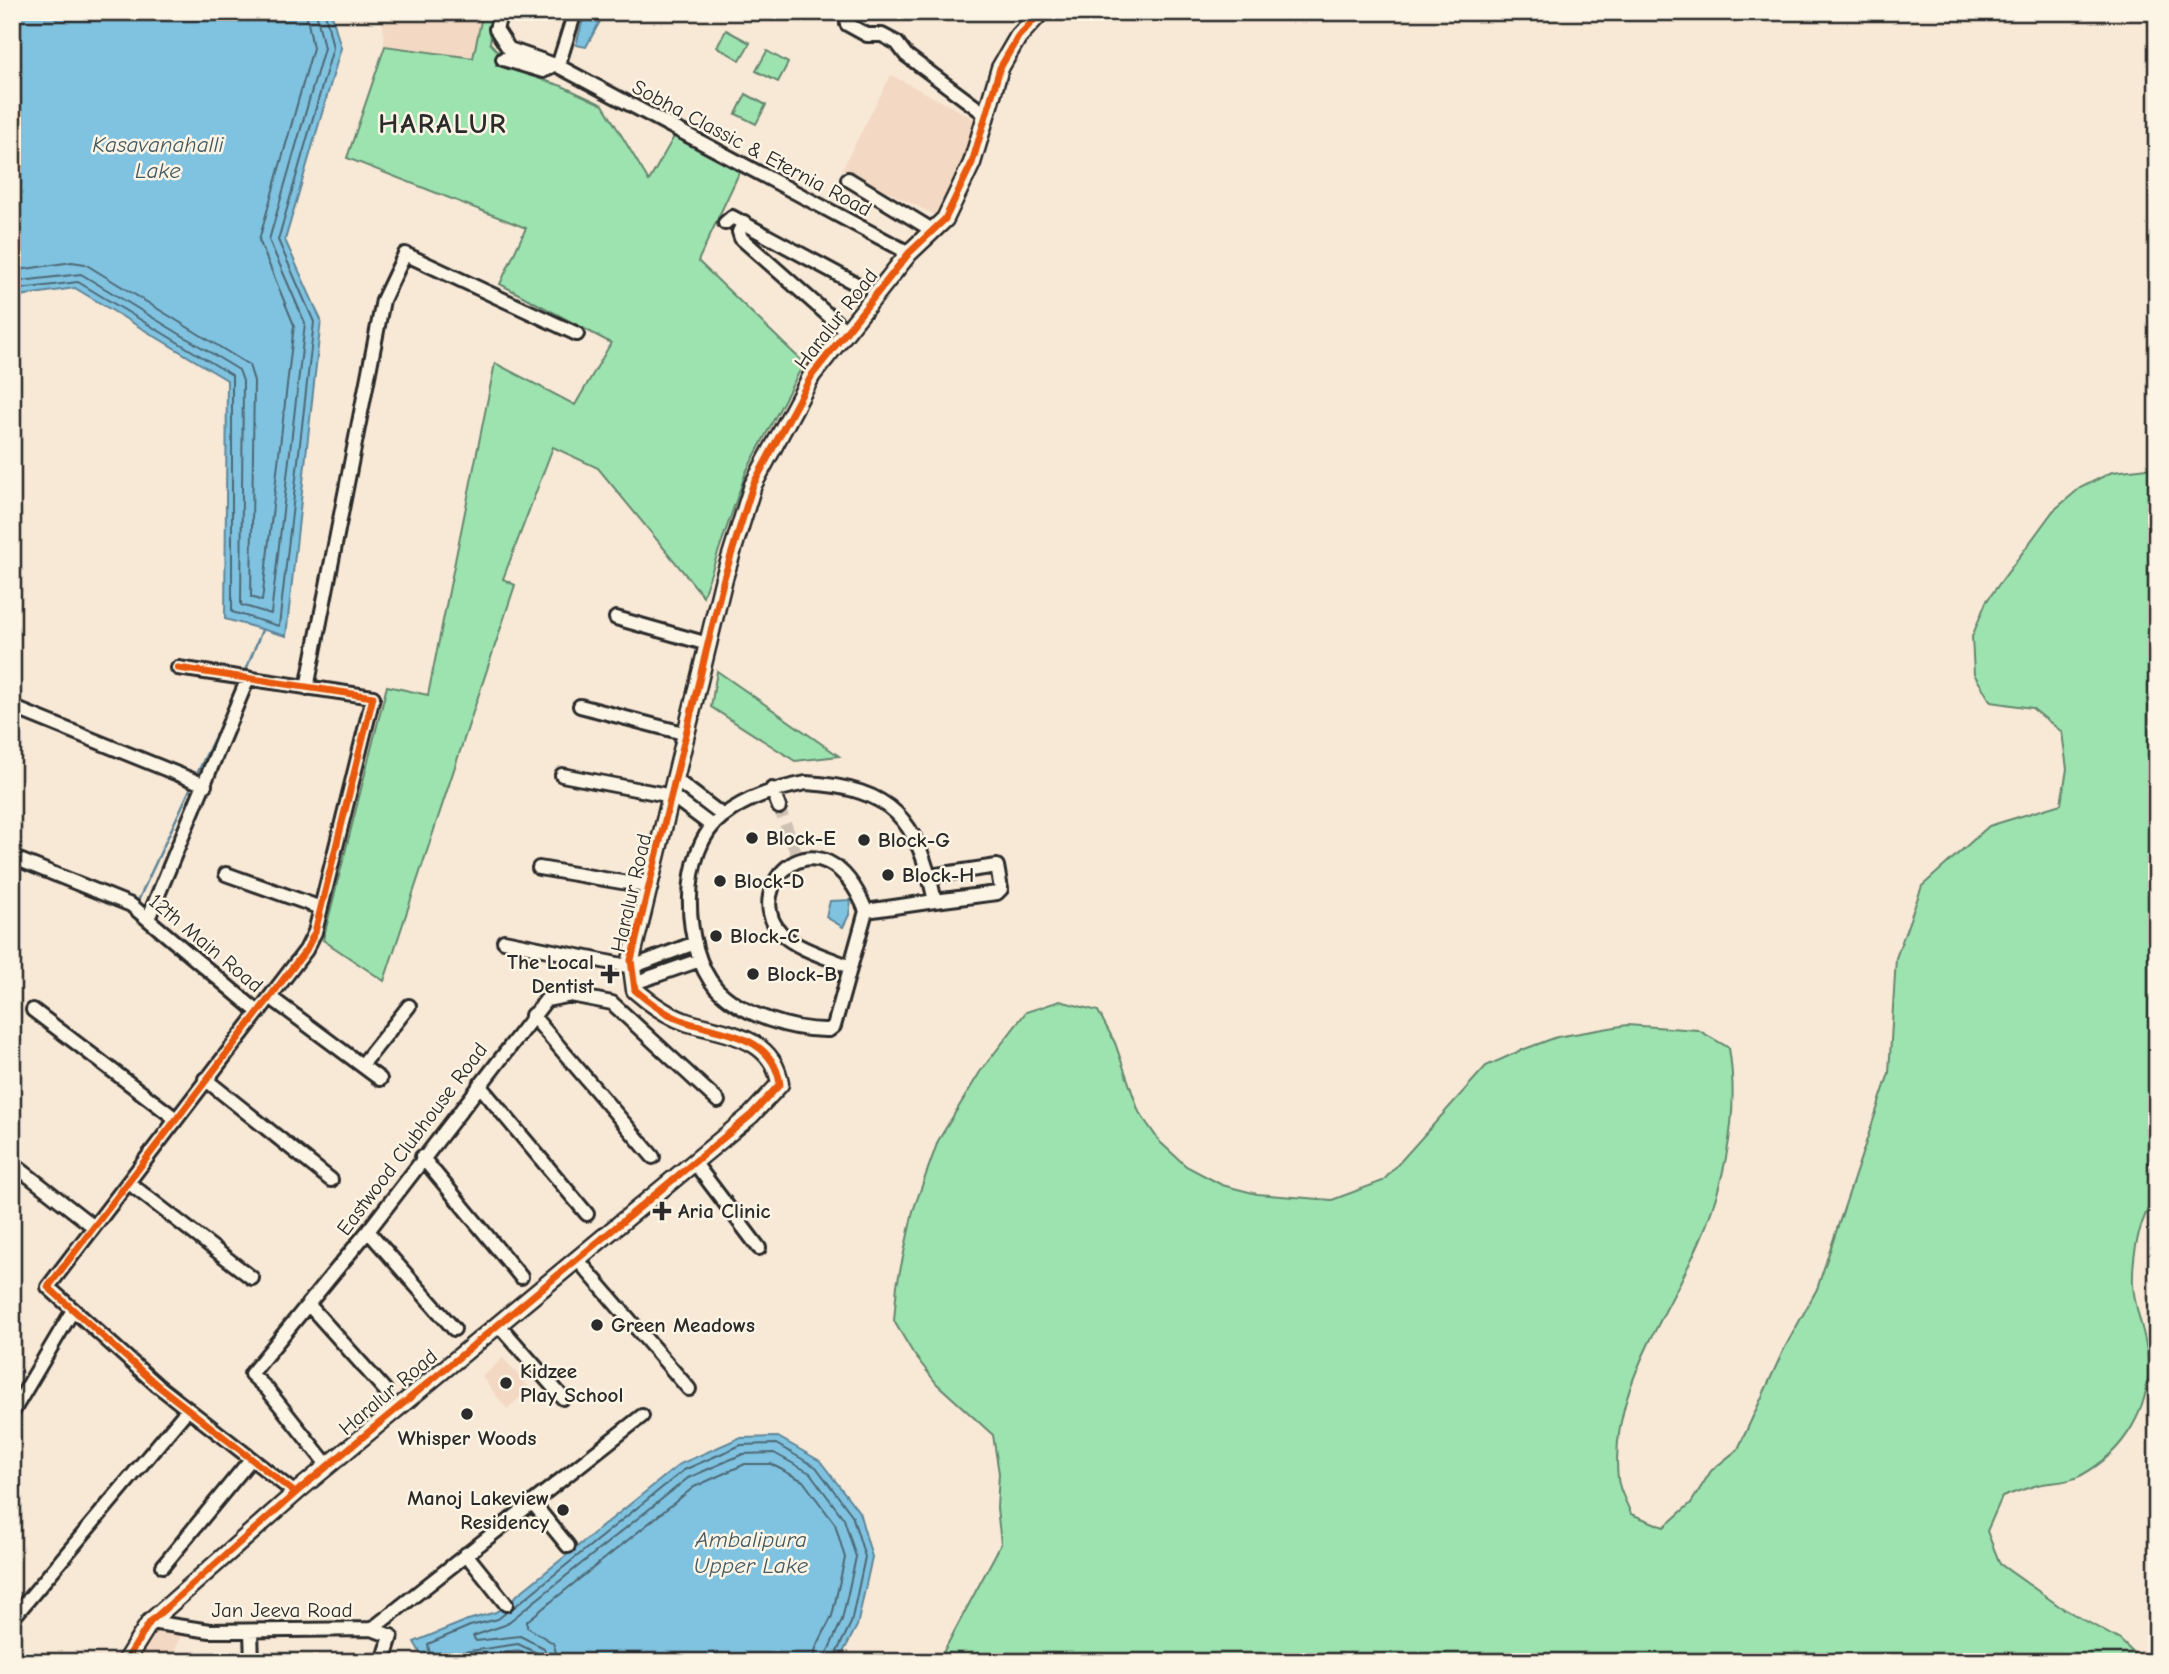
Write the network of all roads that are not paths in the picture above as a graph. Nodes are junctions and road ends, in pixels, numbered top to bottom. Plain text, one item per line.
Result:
1 (501, 12) edge
2 (575, 12) edge
3 (1041, 12) edge
4 (846, 24) dead end
5 (503, 59) dead end
6 (556, 66) junction
7 (985, 114) junction
8 (848, 179) dead end
9 (744, 222) junction
10 (725, 223) dead end
11 (932, 230) junction
12 (909, 253) junction
13 (858, 285) dead end
14 (846, 331) junction
15 (577, 334) dead end
16 (616, 618) dead end
17 (708, 644) junction
18 (178, 668) dead end
19 (245, 678) junction
20 (307, 688) junction
21 (580, 706) dead end
22 (12, 707) edge
23 (687, 734) junction
24 (562, 775) dead end
25 (676, 779) junction
26 (197, 782) junction
27 (772, 789) junction
28 (673, 796) junction
29 (779, 807) tunnel mouth
30 (723, 816) junction
31 (712, 826) junction
32 (12, 857) edge
33 (539, 868) dead end
34 (226, 873) dead end
35 (930, 876) junction
36 (651, 887) junction
37 (935, 901) junction
38 (321, 908) junction
39 (866, 911) junction
40 (148, 919) junction
41 (504, 941) dead end
42 (695, 943) junction
43 (700, 960) junction
44 (850, 967) junction
45 (633, 975) junction
46 (270, 997) junction
47 (409, 1006) dead end
48 (33, 1010) dead end
49 (258, 1012) junction
50 (531, 1015) junction
51 (362, 1065) junction
52 (205, 1079) junction
53 (380, 1079) dead end
54 (479, 1084) junction
55 (718, 1101) dead end
56 (176, 1119) junction
57 (422, 1157) junction
58 (653, 1157) dead end
59 (694, 1162) junction
60 (12, 1163) edge
61 (331, 1180) dead end
62 (129, 1183) junction
63 (587, 1214) dead end
64 (94, 1227) junction
65 (368, 1231) junction
66 (760, 1248) dead end
67 (577, 1259) junction
68 (521, 1277) dead end
69 (252, 1278) dead end
70 (308, 1304) junction
71 (74, 1310) junction
72 (498, 1324) junction
73 (454, 1329) dead end
74 (690, 1389) dead end
75 (385, 1391) dead end
76 (563, 1398) dead end
77 (13, 1409) edge
78 (188, 1409) junction
79 (642, 1416) dead end
80 (251, 1459) junction
81 (327, 1465) junction
82 (295, 1493) junction
83 (532, 1502) junction
84 (568, 1546) dead end
85 (466, 1554) junction
86 (163, 1566) dead end
87 (506, 1604) dead end
88 (12, 1619) edge
89 (150, 1622) junction
90 (372, 1629) junction
91 (251, 1631) junction
92 (125, 1662) edge
93 (252, 1662) edge
94 (383, 1662) edge

1 - 6 street, Sobha Classic & Eternia Road
2 - 6 street
3 - 7 street, Haralur Road
4 - 7 street
5 - 6 street
6 - 12 street, Sobha Classic & Eternia Road
7 - 11 street, Haralur Road
8 - 11 street
9 - 10 street
9 - 13 street
9 - 14 street
11 - 12 street, Haralur Road
12 - 14 street, Haralur Road
14 - 17 street, Haralur Road
15 - 20 street
16 - 17 street
17 - 23 street, Haralur Road
18 - 19 street
19 - 20 street
19 - 26 street
20 - 38 street
21 - 23 street
22 - 26 street
23 - 25 street, Haralur Road
24 - 28 street
25 - 28 street, Haralur Road
25 - 30 street
26 - 40 street
27 - 29 street
27 - 30 street
27 - 35 street
28 - 31 street
28 - 36 street, Haralur Road
30 - 31 street
31 - 42 street
32 - 40 street, 12th Main Road
33 - 36 street
34 - 38 street
35 - 37 street
35 - 37 street
36 - 45 street, Haralur Road
37 - 39 street
38 - 46 street
39 - 44 street
39 - 44 street
40 - 49 street, 12th Main Road
41 - 45 street
42 - 43 street
42 - 45 street
43 - 44 street
43 - 45 street
45 - 59 street, Haralur Road
46 - 49 street
46 - 51 street
47 - 51 street
48 - 56 street
49 - 52 street
50 - 54 street, Eastwood Clubhouse Road
50 - 55 street, Eastwood Clubhouse Road
50 - 58 street
51 - 53 street
52 - 56 street
52 - 61 street
54 - 57 street, Eastwood Clubhouse Road
54 - 63 street
56 - 62 street
57 - 65 street, Eastwood Clubhouse Road
57 - 68 street
59 - 66 street
59 - 67 street, Haralur Road
60 - 64 street
62 - 64 street
62 - 69 street
64 - 71 street
65 - 70 street, Eastwood Clubhouse Road
65 - 73 street
67 - 72 street, Haralur Road
67 - 74 street
70 - 75 street
70 - 81 street, Eastwood Clubhouse Road
71 - 77 street
71 - 78 street
72 - 76 street
72 - 81 street, Haralur Road
78 - 80 street
78 - 88 street
79 - 83 street
80 - 82 street
80 - 86 street
81 - 82 street, Haralur Road
82 - 89 street, Haralur Road
83 - 84 street
83 - 85 street
85 - 87 street
85 - 90 street
89 - 91 street, Jan Jeeva Road
89 - 92 street, Haralur Road
90 - 91 street, Jan Jeeva Road
90 - 94 street
91 - 93 street

